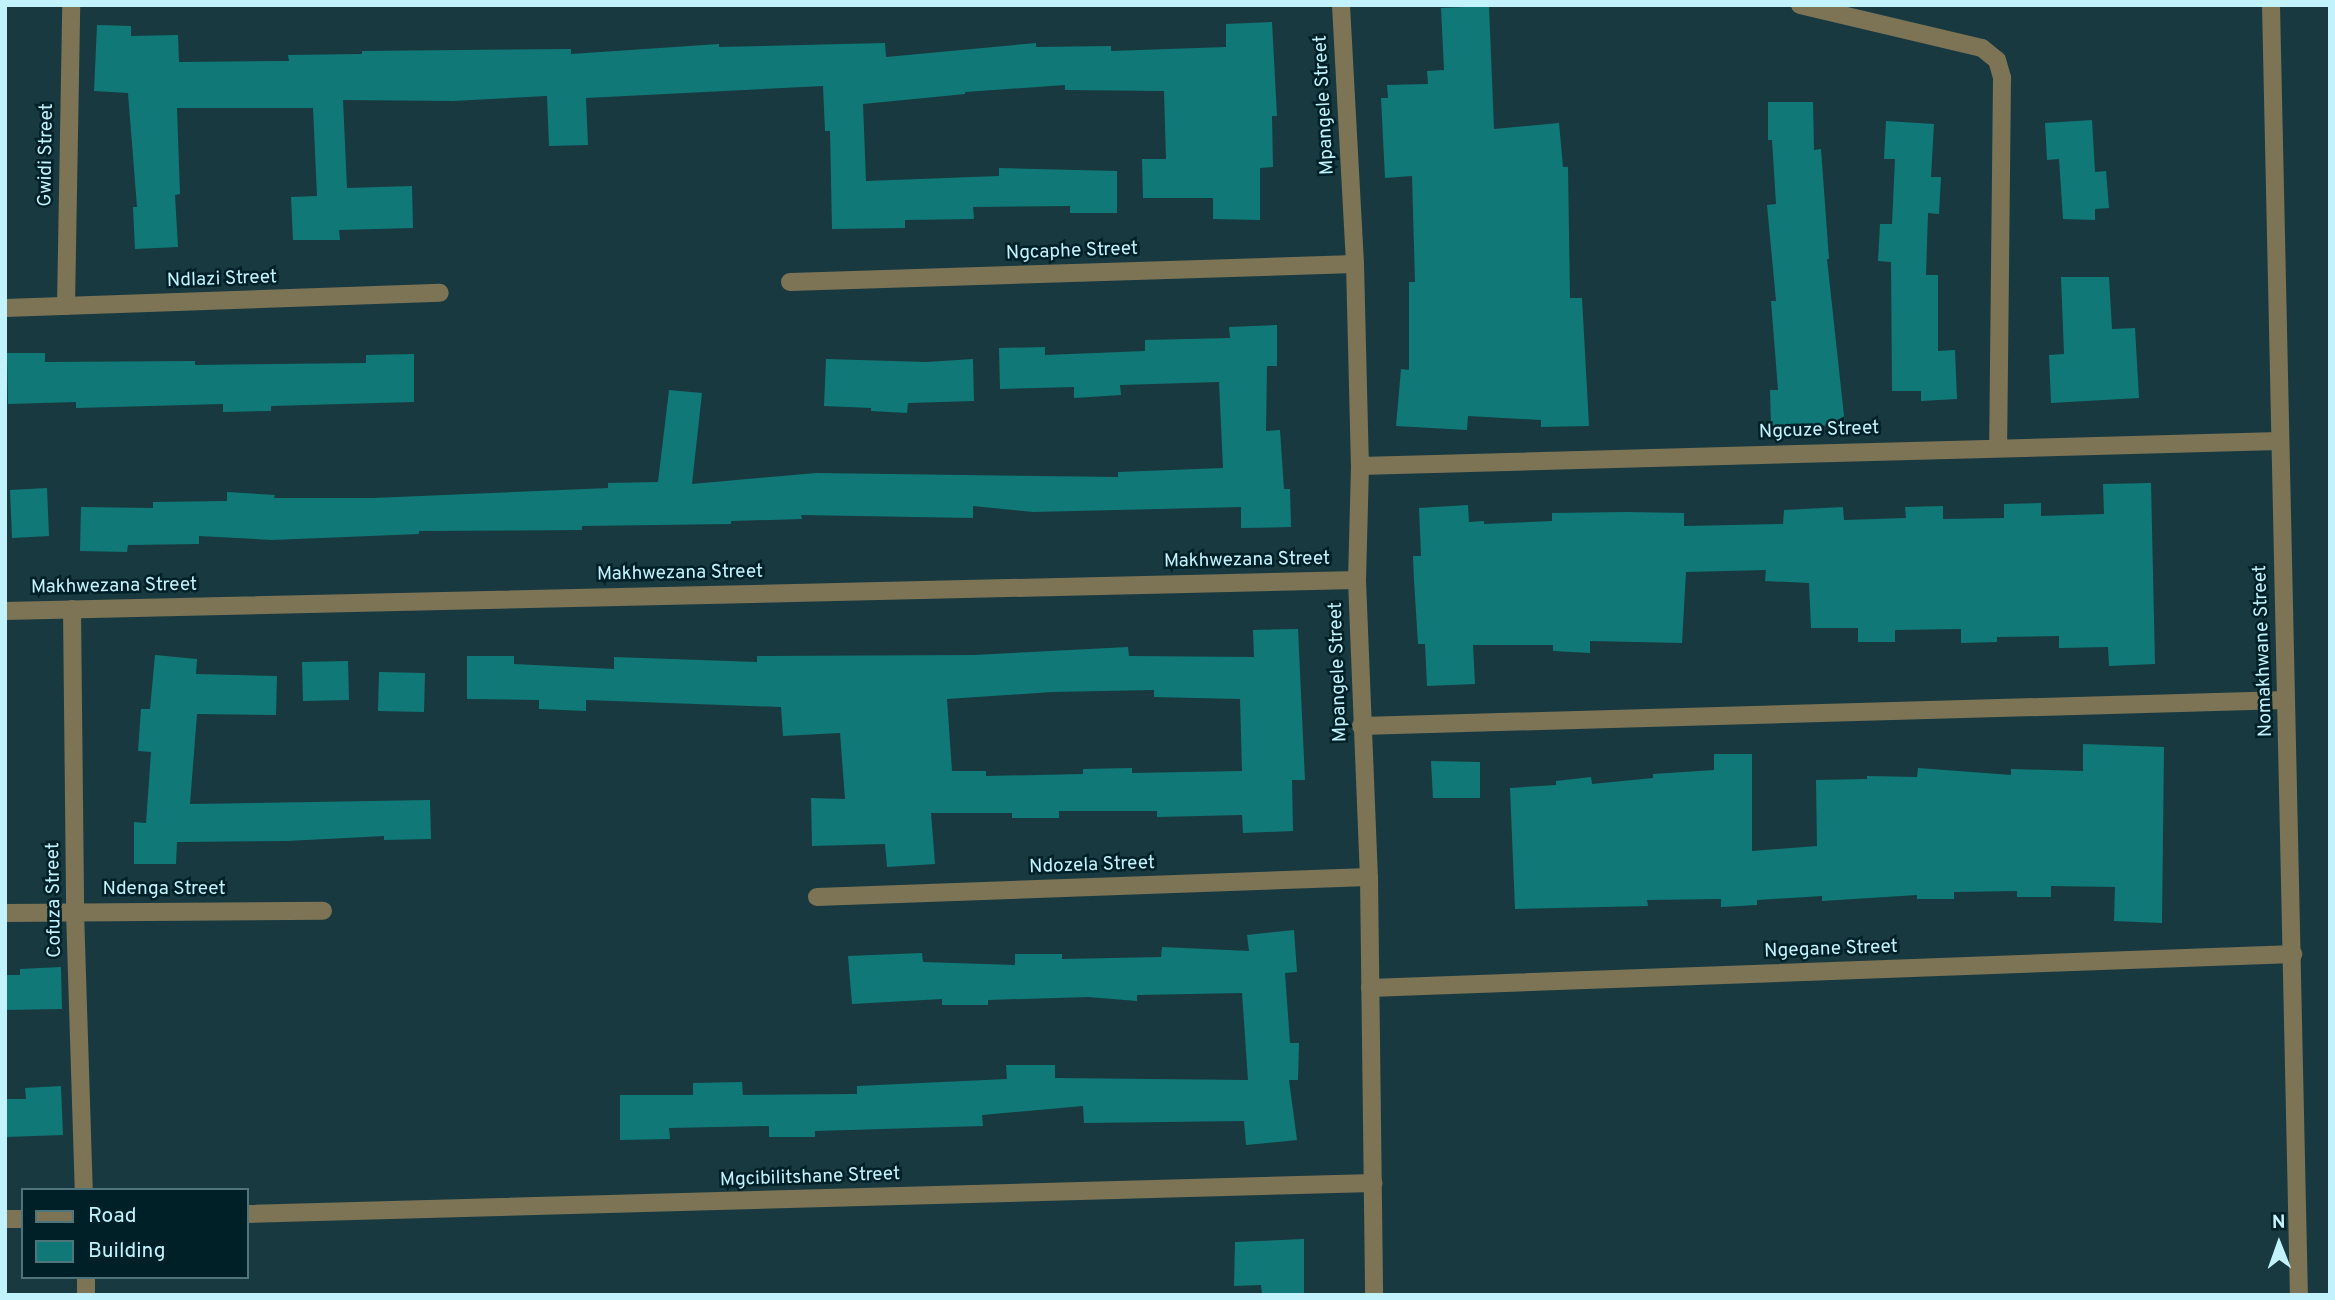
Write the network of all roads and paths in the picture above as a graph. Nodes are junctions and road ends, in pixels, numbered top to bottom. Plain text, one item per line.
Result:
1 (71, 5) edge
2 (1341, 5) edge
3 (1800, 5) edge
4 (2271, 5) edge
5 (1355, 264) junction
6 (790, 282) dead end
7 (440, 293) dead end
8 (66, 306) junction
9 (5, 308) edge
10 (2279, 441) junction
11 (1998, 447) junction
12 (1360, 466) junction
13 (1357, 580) junction
14 (72, 609) junction
15 (5, 611) edge
16 (2286, 700) junction
17 (1362, 726) junction
18 (1369, 877) junction
19 (817, 897) dead end
20 (75, 911) junction
21 (323, 911) dead end
22 (5, 913) edge
23 (2293, 954) junction
24 (1370, 988) junction
25 (1374, 1183) junction
26 (84, 1188) edge
27 (248, 1214) edge
28 (1374, 1295) edge
29 (2299, 1295) edge

1 - 8 street, Gwidi Street
2 - 5 street, Mpangele Street
3 - 11 street
4 - 10 street, Nomakhwane Street
5 - 6 street, Ngcaphe Street
5 - 12 street, Mpangele Street
7 - 8 street, Ndlazi Street
8 - 9 street, Ndlazi Street
10 - 11 street, Ngcuze Street
10 - 16 street, Nomakhwane Street
11 - 12 street, Ngcuze Street
12 - 13 street, Mpangele Street
13 - 14 street, Makhwezana Street
13 - 17 street, Mpangele Street
14 - 15 street, Makhwezana Street
14 - 20 street, Cofuza Street
16 - 17 street
16 - 23 street, Nomakhwane Street
17 - 18 street, Mpangele Street
18 - 19 street, Ndozela Street
18 - 24 street, Mpangele Street
20 - 21 street, Ndenga Street
20 - 22 street, Ndenga Street
20 - 26 street, Cofuza Street
23 - 24 street, Ngegane Street
23 - 29 street, Nomakhwane Street
24 - 25 street, Mpangele Street
25 - 27 street, Mgcibilitshane Street
25 - 28 street, Mpangele Street

